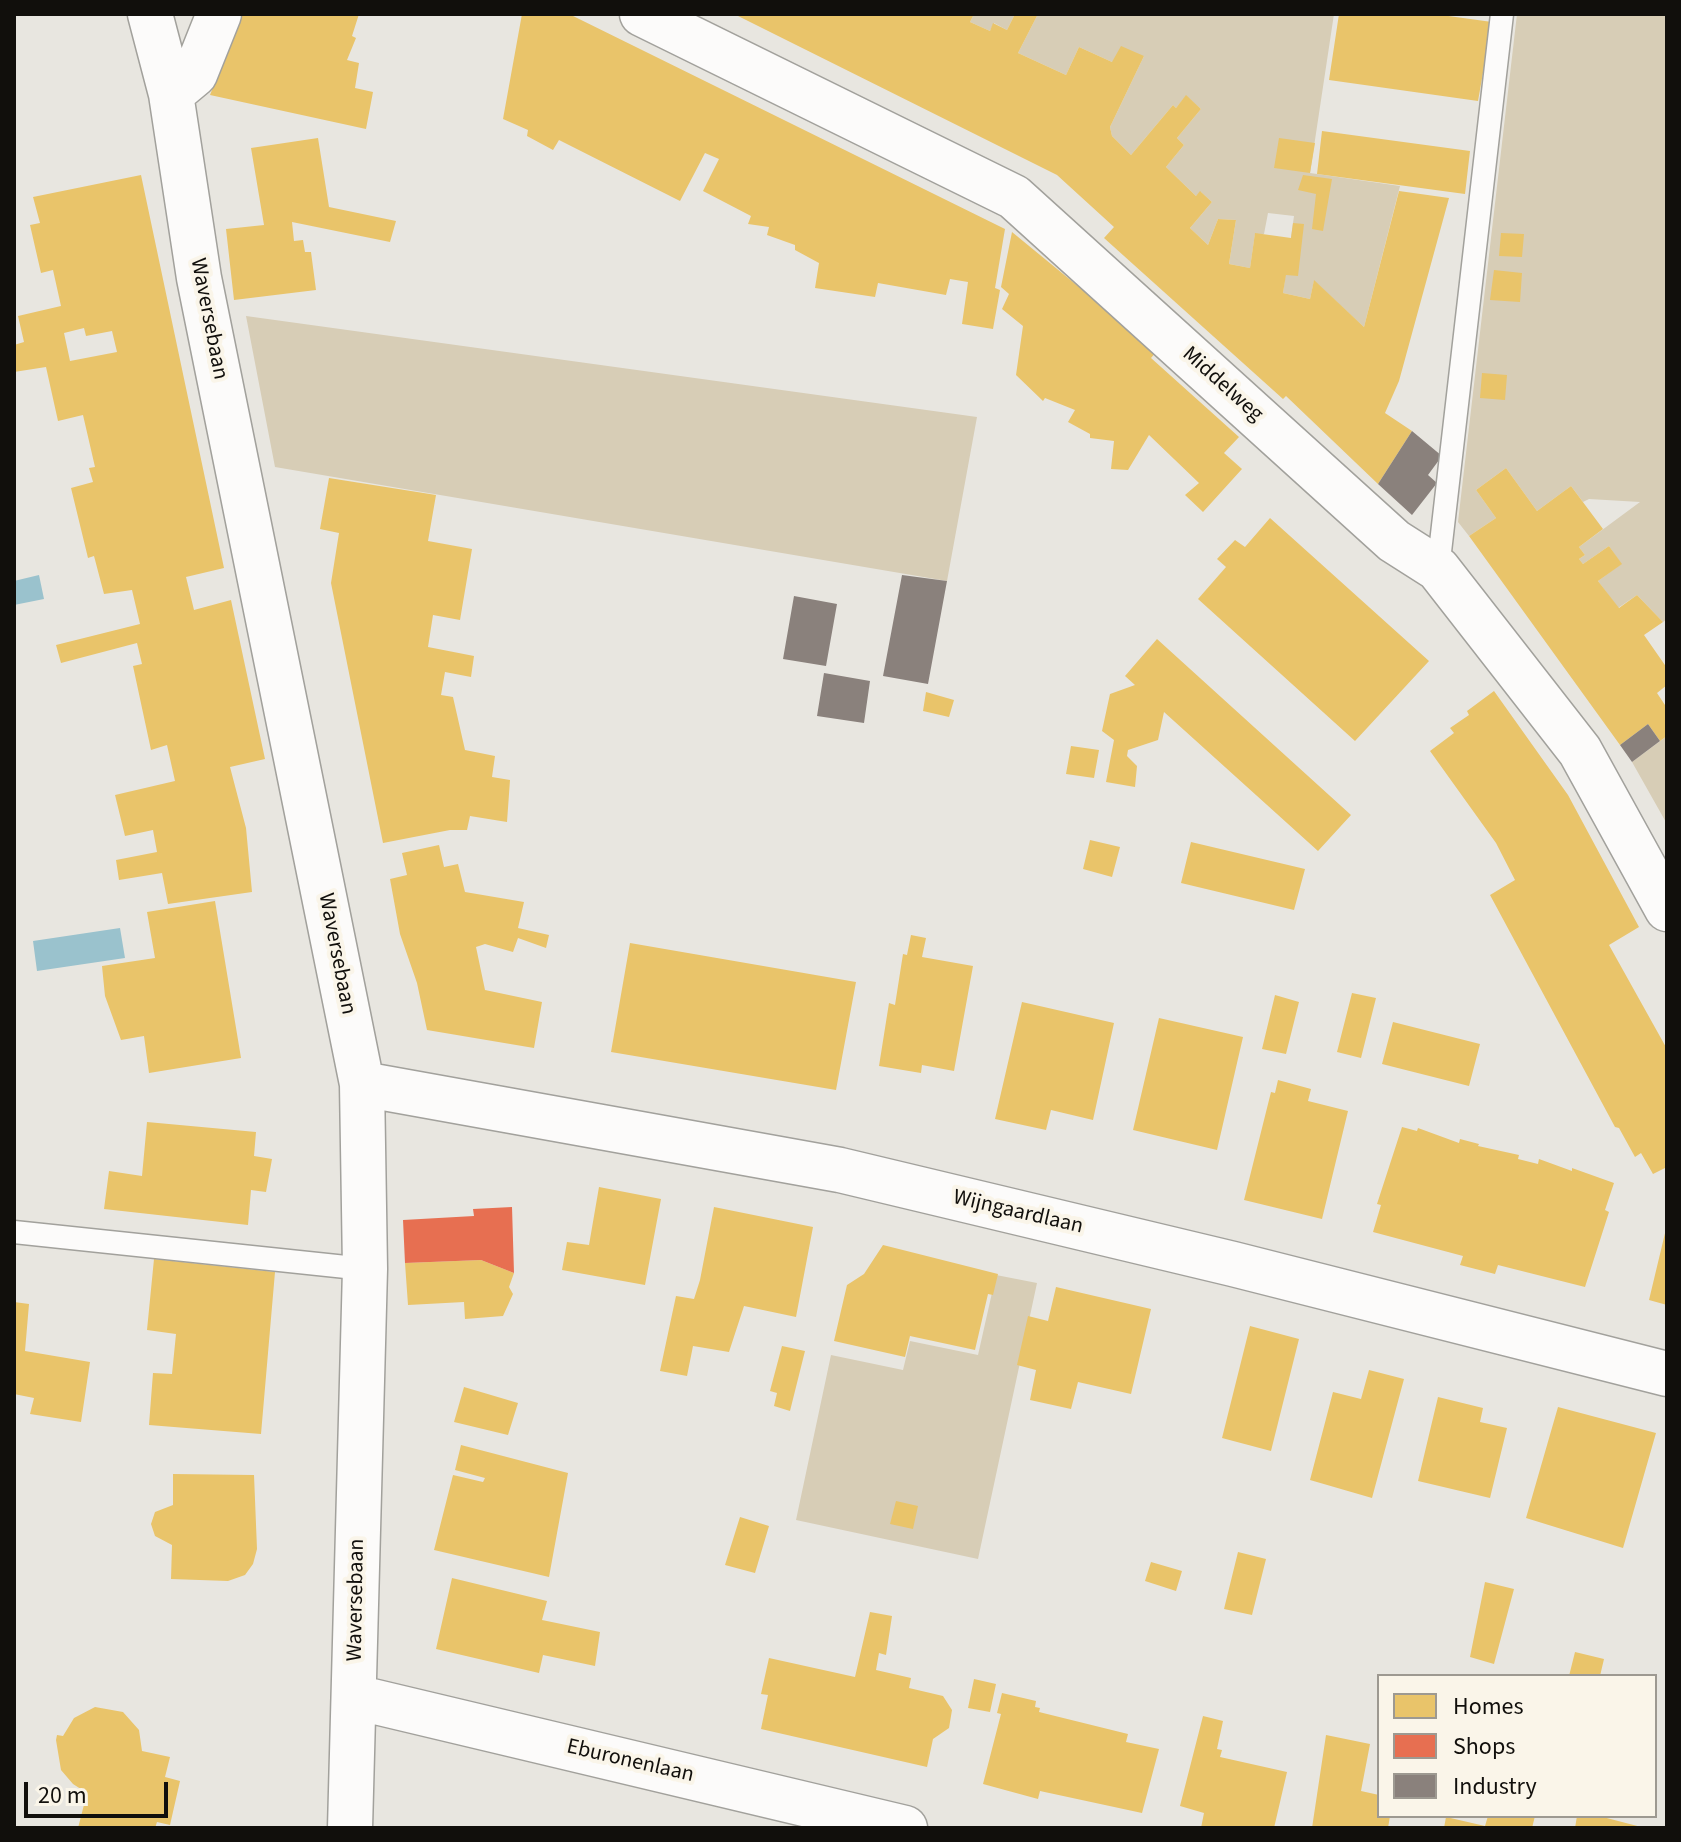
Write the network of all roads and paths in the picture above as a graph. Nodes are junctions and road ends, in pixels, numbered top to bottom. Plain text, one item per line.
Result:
1 (150, 14) edge
2 (219, 14) edge
3 (642, 14) edge
4 (1502, 14) edge
5 (171, 94) junction
6 (1438, 569) junction
7 (1667, 909) edge
8 (362, 1084) junction
9 (14, 1232) edge
10 (365, 1269) junction
11 (1667, 1374) edge
12 (355, 1697) junction
13 (350, 1828) edge
14 (905, 1828) edge

1 - 5 street, Waversebaan
2 - 5 street
3 - 6 street, Middelweg
4 - 6 lane
5 - 8 street, Waversebaan
6 - 7 street, Middelweg
8 - 10 street, Waversebaan
8 - 11 street, Wijngaardlaan
9 - 10 lane
10 - 12 street, Waversebaan
12 - 13 street, Waversebaan
12 - 14 street, Eburonenlaan

